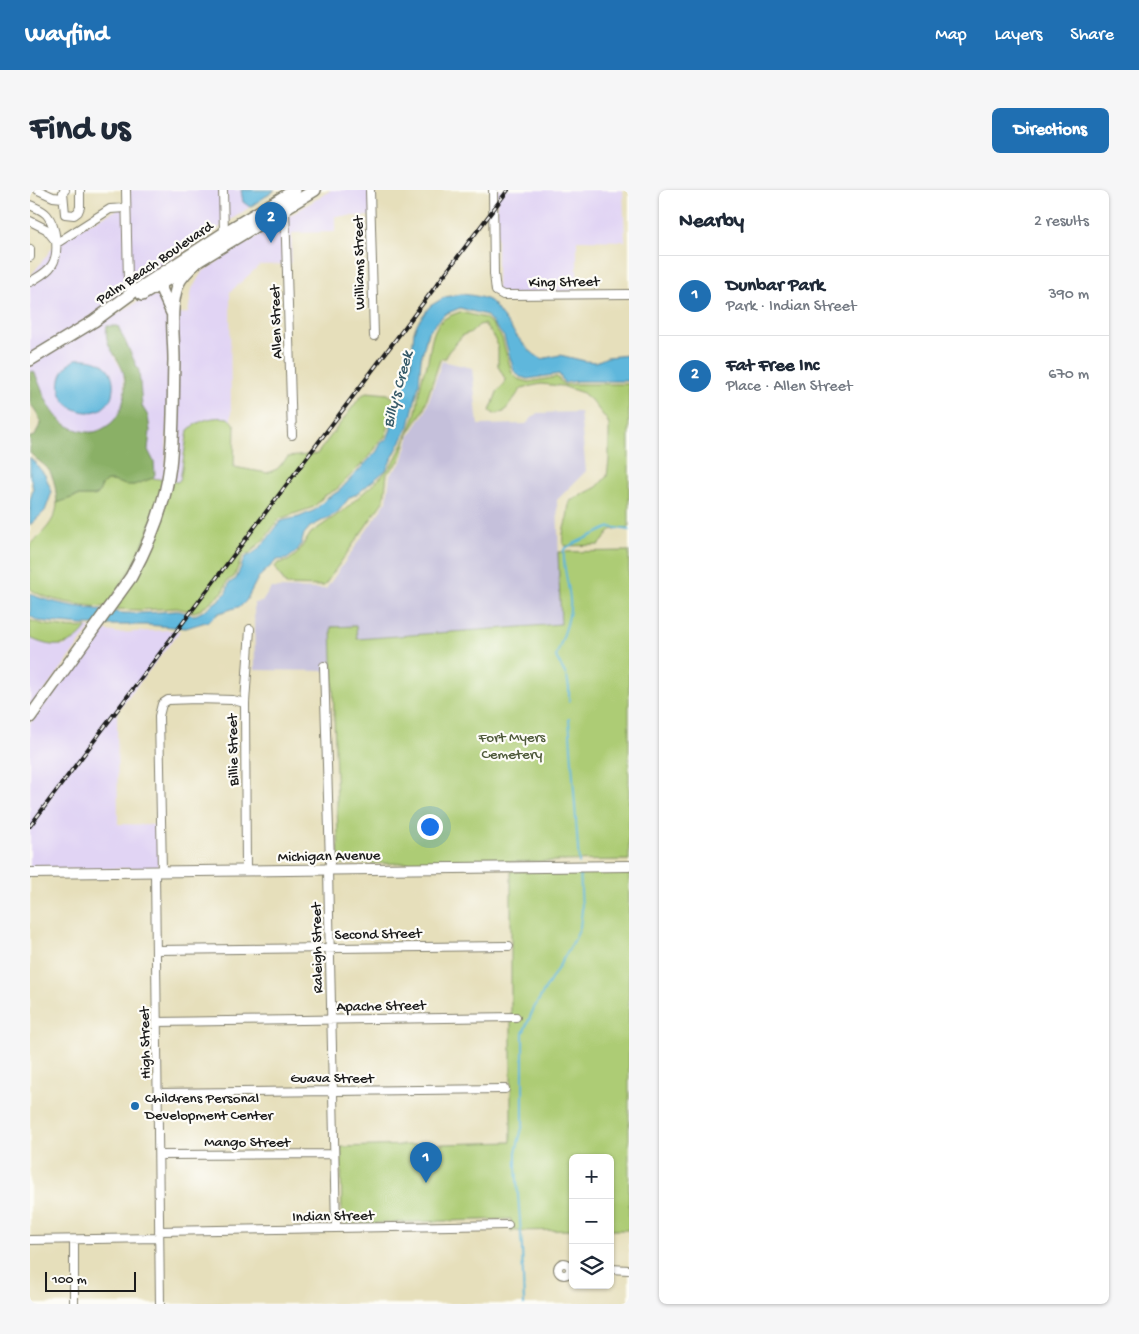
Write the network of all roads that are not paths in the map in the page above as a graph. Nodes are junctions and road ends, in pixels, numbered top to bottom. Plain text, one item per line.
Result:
1 (37, 190) edge
2 (80, 190) edge
3 (126, 190) edge
4 (223, 190) edge
5 (296, 190) edge
6 (315, 190) edge
7 (370, 190) edge
8 (493, 190) edge
9 (30, 193) edge
10 (64, 194) edge
11 (30, 205) edge
12 (126, 208) junction
13 (285, 208) junction
14 (30, 221) edge
15 (224, 234) junction
16 (57, 243) junction
17 (30, 249) edge
18 (30, 257) edge
19 (198, 262) junction
20 (158, 281) junction
21 (30, 282) edge
22 (132, 293) junction
23 (629, 294) edge
24 (172, 314) junction
25 (96, 319) junction
26 (374, 336) dead end
27 (30, 360) edge
28 (292, 436) dead end
29 (250, 629) dead end
30 (324, 666) dead end
31 (245, 703) junction
32 (30, 717) edge
33 (629, 866) edge
34 (246, 870) junction
35 (328, 870) junction
36 (158, 872) junction
37 (30, 874) edge
38 (510, 946) dead end
39 (330, 947) junction
40 (157, 950) junction
41 (516, 1017) dead end
42 (331, 1019) junction
43 (157, 1022) junction
44 (505, 1089) dead end
45 (333, 1091) junction
46 (158, 1093) junction
47 (334, 1154) junction
48 (160, 1155) junction
49 (508, 1225) dead end
50 (336, 1228) junction
51 (159, 1234) junction
52 (30, 1240) edge
53 (74, 1240) junction
54 (614, 1269) edge
55 (629, 1270) edge
56 (74, 1304) edge
57 (160, 1304) edge

1 - 9 street
1 - 10 street
2 - 10 street
3 - 12 street
4 - 15 street
5 - 13 main road
5 - 15 main road, Palm Beach Boulevard
6 - 13 main road, Palm Beach Boulevard
7 - 26 street, Williams Street
8 - 23 street, King Street
11 - 16 street
12 - 16 street
12 - 22 street
13 - 19 main road, Palm Beach Boulevard
13 - 28 street, Allen Street
14 - 16 street
15 - 20 main road, Palm Beach Boulevard
16 - 21 street
17 - 18 street
19 - 20 main road
19 - 24 main road
20 - 22 main road, Palm Beach Boulevard
20 - 24 main road
20 - 25 main road
22 - 25 main road, Palm Beach Boulevard
24 - 32 main road
25 - 27 main road, Palm Beach Boulevard
29 - 31 street, Billie Street
30 - 35 street, Raleigh Street
31 - 34 street, Billie Street
31 - 36 street, High Street
33 - 35 street, Michigan Avenue
34 - 35 street, Michigan Avenue
34 - 36 street, Michigan Avenue
35 - 39 street, Raleigh Street
36 - 37 street, Michigan Avenue
36 - 40 street, High Street
38 - 39 street, Second Street
39 - 40 street, Second Street
39 - 42 street, Raleigh Street
40 - 43 street, High Street
41 - 42 street, Apache Street
42 - 43 street, Apache Street
42 - 45 street, Raleigh Street
43 - 46 street, High Street
44 - 45 street, Guava Street
45 - 46 street, Guava Street
45 - 47 street, Raleigh Street
46 - 48 street, High Street
47 - 48 street, Mango Street
47 - 50 street, Raleigh Street
48 - 51 street, High Street
49 - 50 street, Indian Street
50 - 51 street, Indian Street
51 - 53 street, Indian Street
51 - 57 street, High Street
52 - 53 street, Indian Street
53 - 56 street
54 - 55 street

